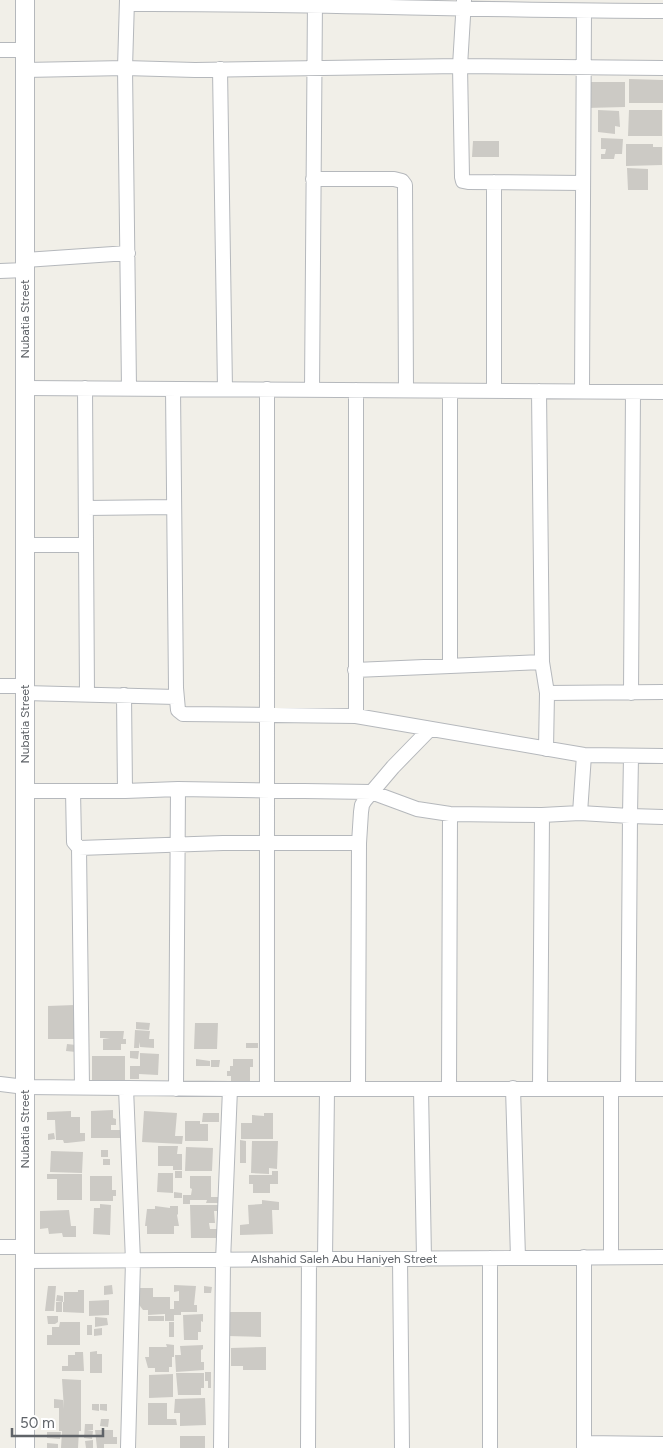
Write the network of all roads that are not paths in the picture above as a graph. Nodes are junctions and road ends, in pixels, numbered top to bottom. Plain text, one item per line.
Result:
1 (25, 0) edge
2 (127, 2) edge
3 (215, 2) edge
4 (315, 3) edge
5 (463, 5) edge
6 (584, 11) junction
7 (663, 11) edge
8 (0, 50) edge
9 (25, 50) junction
10 (460, 66) junction
11 (314, 67) junction
12 (126, 68) junction
13 (582, 68) junction
14 (663, 68) edge
15 (220, 69) junction
16 (25, 70) junction
17 (313, 179) junction
18 (494, 182) junction
19 (584, 183) junction
20 (128, 253) junction
21 (25, 265) junction
22 (0, 271) edge
23 (25, 388) junction
24 (85, 388) junction
25 (129, 388) junction
26 (173, 389) junction
27 (224, 389) junction
28 (267, 389) junction
29 (312, 390) junction
30 (356, 390) junction
31 (406, 390) junction
32 (450, 391) junction
33 (494, 391) junction
34 (582, 391) junction
35 (539, 392) junction
36 (633, 392) junction
37 (663, 392) edge
38 (174, 507) junction
39 (86, 508) junction
40 (25, 545) junction
41 (86, 545) junction
42 (542, 662) junction
43 (450, 666) junction
44 (355, 670) junction
45 (0, 686) edge
46 (25, 689) junction
47 (663, 692) edge
48 (547, 693) junction
49 (631, 693) junction
50 (87, 694) junction
51 (124, 695) junction
52 (176, 697) junction
53 (268, 714) junction
54 (356, 716) junction
55 (430, 729) junction
56 (546, 749) junction
57 (584, 756) junction
58 (630, 756) junction
59 (663, 756) edge
60 (178, 788) junction
61 (268, 789) junction
62 (25, 791) junction
63 (73, 791) junction
64 (124, 791) junction
65 (371, 792) junction
66 (580, 812) junction
67 (450, 814) junction
68 (542, 815) junction
69 (630, 816) junction
70 (663, 817) edge
71 (266, 843) junction
72 (359, 843) junction
73 (178, 844) junction
74 (79, 848) junction
75 (0, 1084) edge
76 (25, 1087) junction
77 (82, 1087) junction
78 (126, 1088) junction
79 (513, 1088) junction
80 (540, 1088) junction
81 (176, 1089) junction
82 (230, 1089) junction
83 (268, 1089) junction
84 (358, 1089) junction
85 (421, 1089) junction
86 (449, 1089) junction
87 (611, 1089) junction
88 (628, 1089) junction
89 (663, 1089) edge
90 (327, 1090) junction
91 (0, 1247) edge
92 (25, 1254) junction
93 (584, 1257) junction
94 (611, 1257) junction
95 (663, 1257) edge
96 (490, 1258) junction
97 (518, 1258) junction
98 (325, 1259) junction
99 (400, 1259) junction
100 (424, 1259) junction
101 (223, 1260) junction
102 (309, 1260) junction
103 (133, 1261) junction
104 (663, 1444) edge
105 (584, 1446) edge
106 (25, 1448) edge
107 (128, 1448) edge
108 (220, 1448) edge
109 (308, 1448) edge
110 (402, 1448) edge
111 (490, 1448) edge

1 - 9 street, Nubatia Street
2 - 3 street
2 - 12 street
3 - 4 street
4 - 5 street
4 - 11 street
5 - 6 street
5 - 10 street
6 - 7 street
6 - 13 street
8 - 9 street
9 - 16 street, Nubatia Street
10 - 11 street
10 - 13 street
10 - 18 street
11 - 15 street
11 - 17 street
12 - 15 street
12 - 16 street
12 - 20 street
13 - 14 street
13 - 19 street
15 - 27 street
16 - 21 street, Nubatia Street
17 - 29 street
17 - 31 street
18 - 19 street
18 - 33 street
19 - 34 street
20 - 21 street
20 - 25 street
21 - 22 street
21 - 23 street, Nubatia Street
23 - 24 street
23 - 40 street, Nubatia Street
24 - 25 street
24 - 39 street
25 - 26 street
26 - 27 street
26 - 38 street
27 - 28 street
28 - 29 street
28 - 53 street
29 - 30 street
30 - 31 street
30 - 44 street
31 - 32 street
32 - 33 street
32 - 43 street
33 - 35 street
34 - 35 street
34 - 36 street
35 - 42 street
36 - 37 street
36 - 49 street
38 - 39 street
38 - 52 street
39 - 41 street
40 - 41 street
40 - 46 street, Nubatia Street
41 - 50 street
42 - 43 street
42 - 48 street
43 - 44 street
44 - 54 street
45 - 46 street
46 - 50 street
46 - 62 street, Nubatia Street
47 - 49 street
48 - 49 street
48 - 56 street
50 - 51 street
51 - 52 street
51 - 64 street
52 - 53 street
53 - 54 street
53 - 61 street
54 - 55 street
55 - 56 street
55 - 65 street
56 - 57 street
57 - 58 street
57 - 66 street
58 - 59 street
58 - 69 street
60 - 61 street
60 - 64 street
60 - 73 street
61 - 65 street
61 - 71 street
62 - 63 street
62 - 76 street, Nubatia Street
63 - 64 street
63 - 74 street
65 - 67 street
65 - 72 street
66 - 68 street
66 - 69 street
67 - 68 street
67 - 86 street
68 - 80 street
69 - 70 street
69 - 88 street
71 - 72 street
71 - 73 street
71 - 83 street
72 - 84 street
73 - 74 street
73 - 81 street
74 - 77 street
75 - 76 street
76 - 77 street
76 - 92 street, Nubatia Street
77 - 78 street
78 - 81 street
78 - 103 street
79 - 80 street
79 - 86 street
79 - 97 street
80 - 87 street
81 - 82 street
82 - 83 street
82 - 101 street
83 - 90 street
84 - 85 street
84 - 90 street
85 - 86 street
85 - 100 street
87 - 88 street
87 - 94 street
88 - 89 street
90 - 98 street
91 - 92 street, Alshahid Saleh Abu Haniyeh Street
92 - 103 street, Alshahid Saleh Abu Haniyeh Street
92 - 106 street, Nubatia Street
93 - 94 street, Alshahid Saleh Abu Haniyeh Street
93 - 97 street, Alshahid Saleh Abu Haniyeh Street
93 - 105 street
94 - 95 street, Alshahid Saleh Abu Haniyeh Street
96 - 97 street, Alshahid Saleh Abu Haniyeh Street
96 - 100 street, Alshahid Saleh Abu Haniyeh Street
96 - 111 street
98 - 99 street, Alshahid Saleh Abu Haniyeh Street
98 - 102 street, Alshahid Saleh Abu Haniyeh Street
99 - 100 street, Alshahid Saleh Abu Haniyeh Street
99 - 110 street
101 - 102 street, Alshahid Saleh Abu Haniyeh Street
101 - 103 street, Alshahid Saleh Abu Haniyeh Street
101 - 108 street
102 - 109 street
103 - 107 street
104 - 105 street

